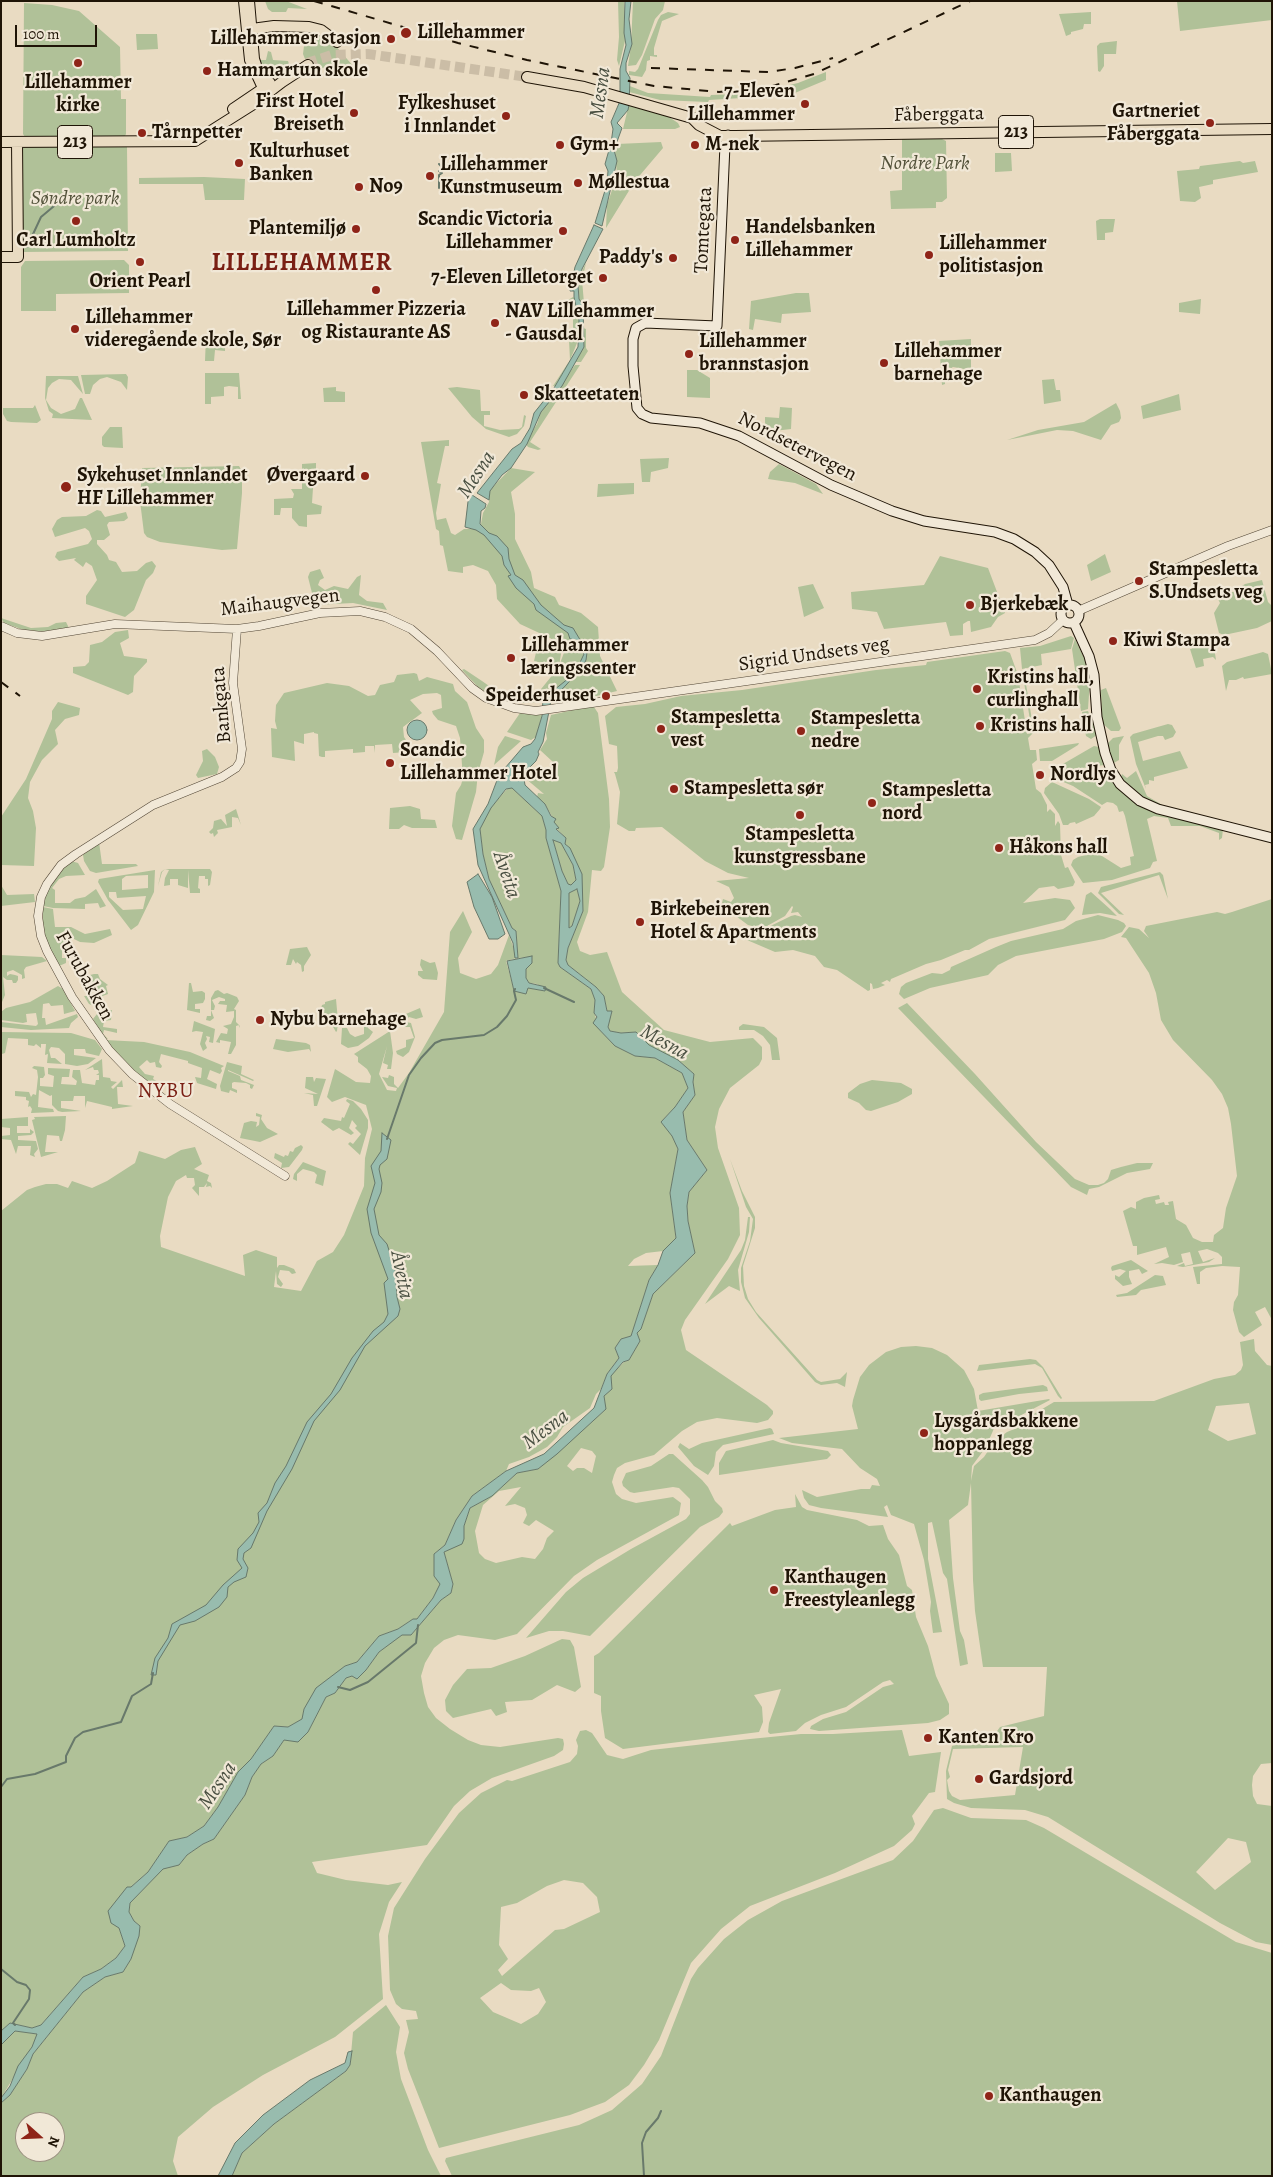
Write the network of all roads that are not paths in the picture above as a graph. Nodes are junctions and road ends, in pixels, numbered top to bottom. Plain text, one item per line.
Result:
1 (244, 1) edge
2 (250, 1) edge
3 (250, 25) junction
4 (337, 42) dead end
5 (527, 77) tunnel mouth
6 (267, 88) junction
7 (1272, 129) edge
8 (728, 135) junction
9 (1, 142) edge
10 (18, 142) junction
11 (1, 257) edge
12 (717, 326) joint
13 (1272, 530) edge
14 (1068, 605) junction
15 (1078, 611) junction
16 (1063, 620) junction
17 (1074, 623) junction
18 (1, 626) edge
19 (237, 629) junction
20 (564, 707) joint
21 (229, 774) joint
22 (1272, 838) edge
23 (285, 1176) dead end

1 - 3 main road
2 - 3 main road
3 - 4 main road
3 - 6 main road
5 - 8 main road
6 - 6 main road, 213
6 - 10 main road, 213
7 - 8 main road, Fåberggata / 213
8 - 12 main road, Tomtegata
9 - 10 main road, 213
10 - 11 main road
12 - 14 main road, Nordsetervegen
13 - 15 street
14 - 15 main road
14 - 16 main road
15 - 17 main road
16 - 17 main road
16 - 20 street, Sigrid Undsets veg
17 - 22 main road
18 - 19 street, Maihaugvegen
19 - 20 street, Maihaugvegen
19 - 21 street, Bankgata
21 - 23 street, Furubakken

